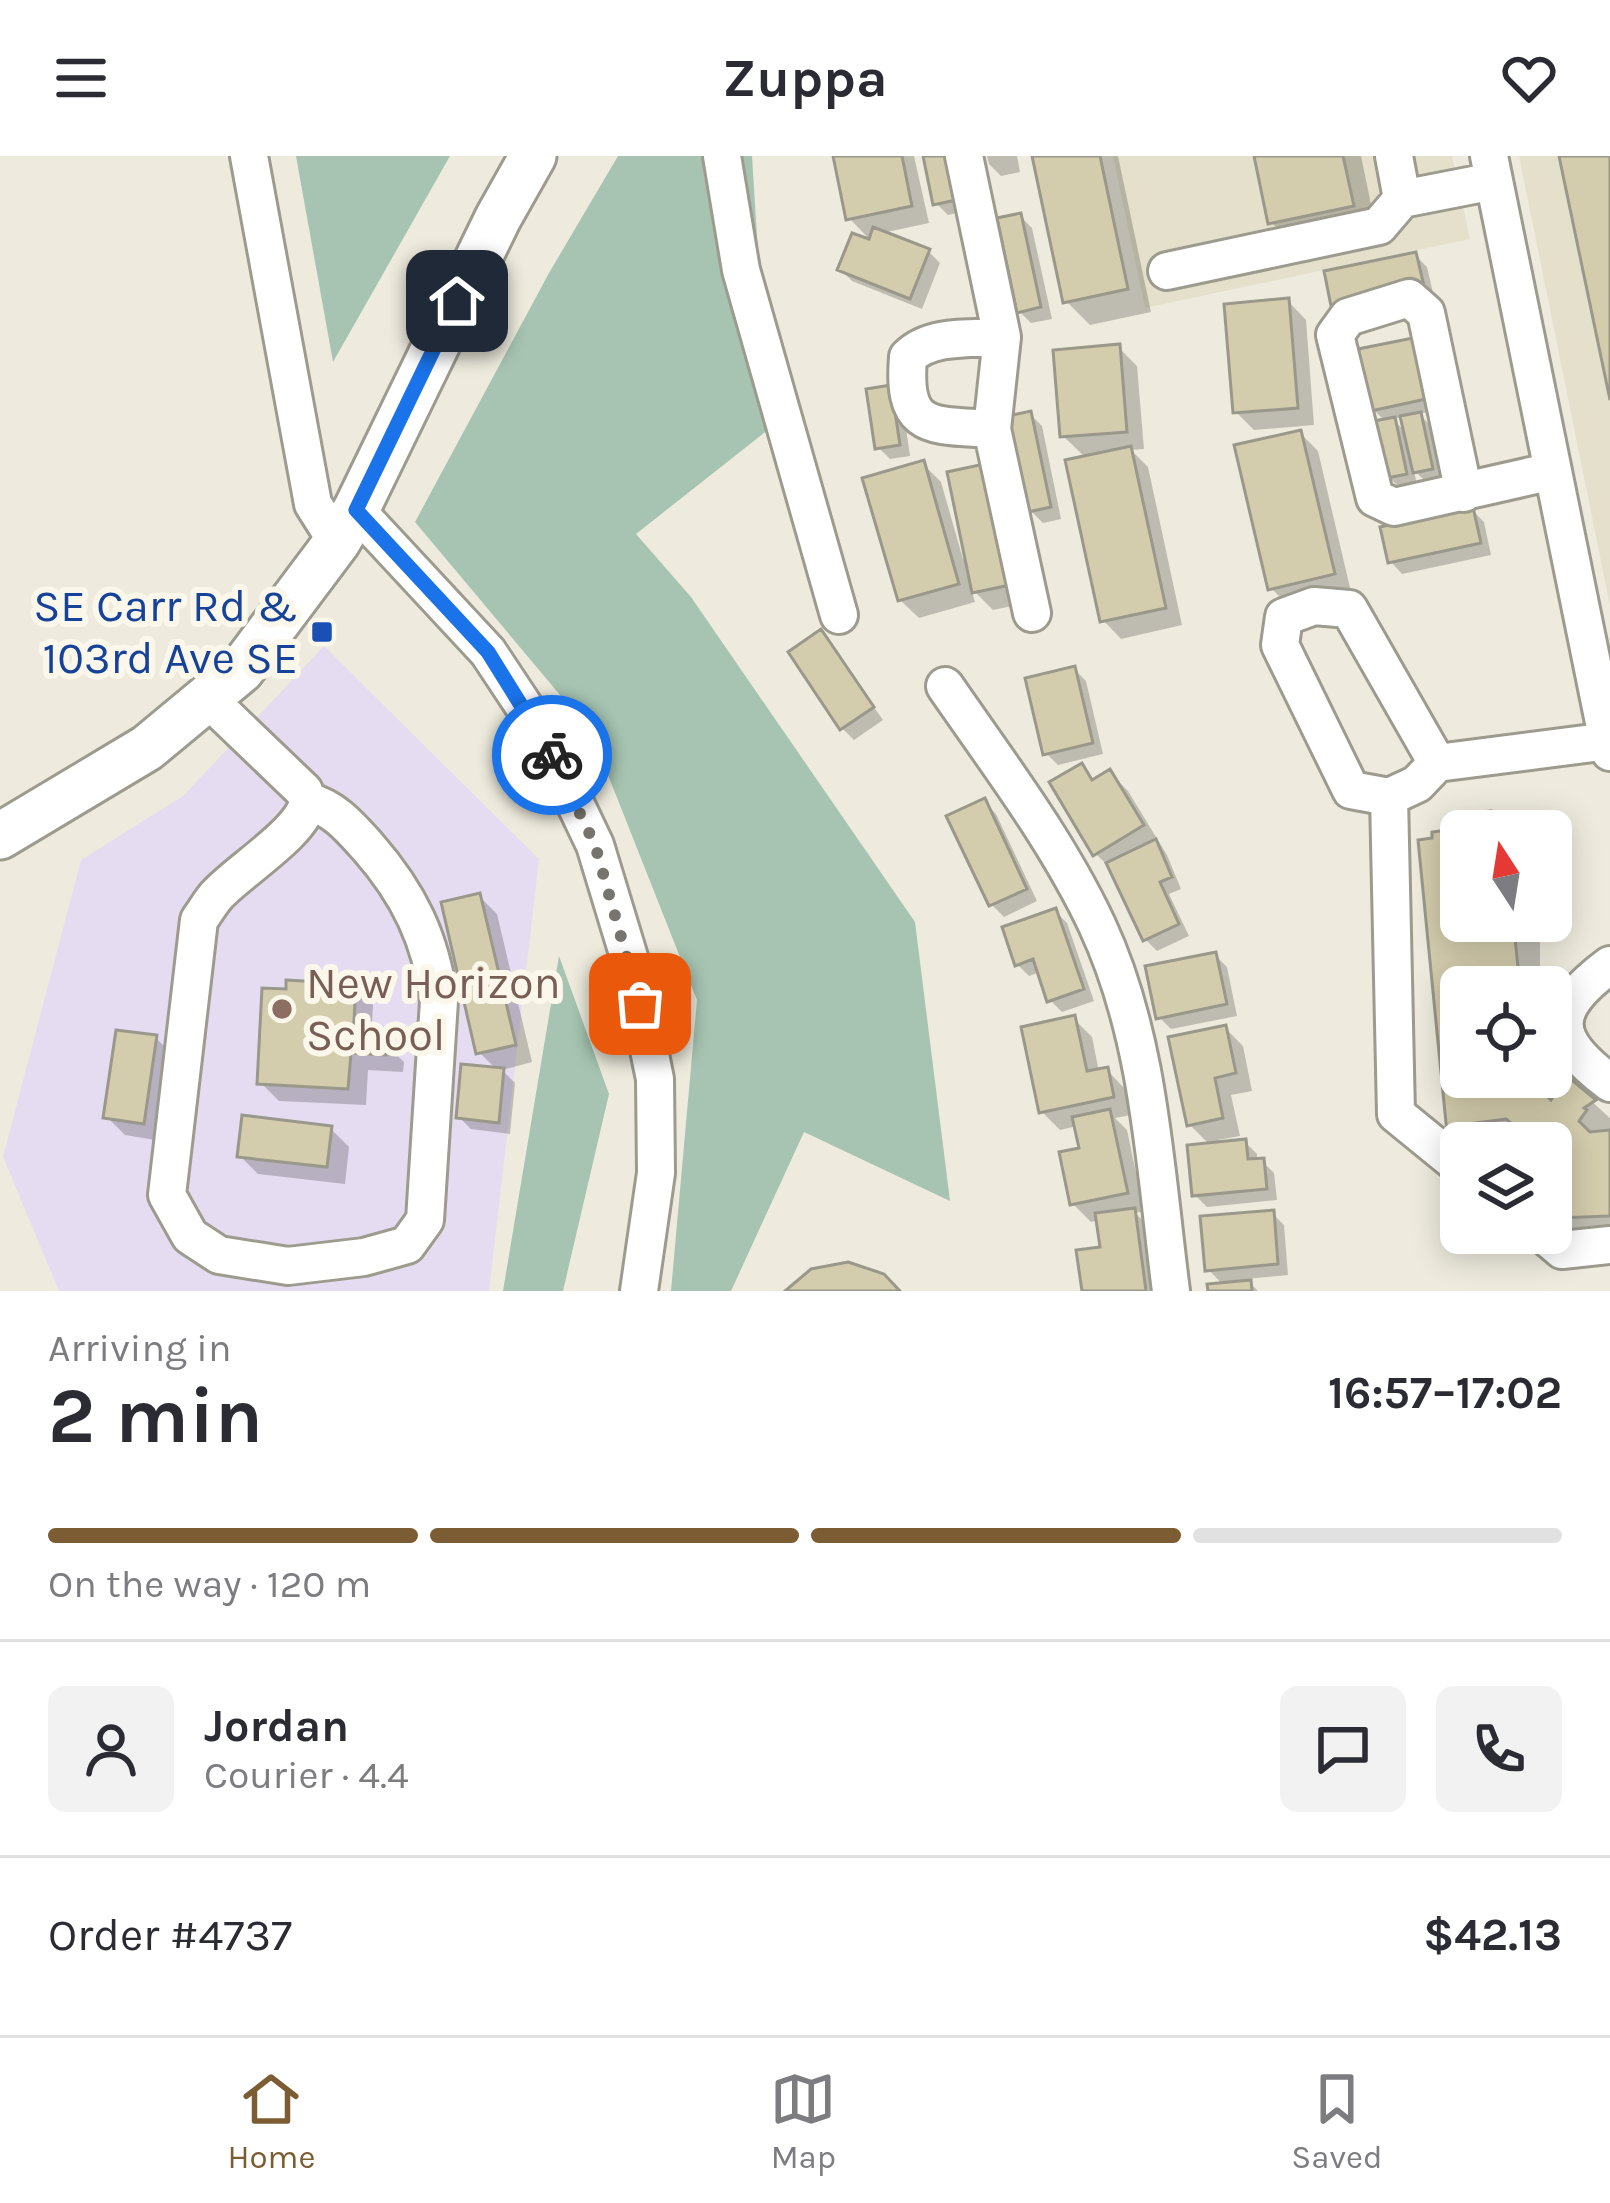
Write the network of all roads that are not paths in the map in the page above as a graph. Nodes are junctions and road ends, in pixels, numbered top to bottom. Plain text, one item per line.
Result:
1 (249, 156) edge
2 (533, 156) edge
3 (722, 156) edge
4 (964, 156) edge
5 (1394, 156) edge
6 (1491, 168) edge
7 (1402, 199) junction
8 (1167, 271) dead end
9 (1002, 337) junction
10 (992, 429) junction
11 (1553, 470) junction
12 (1464, 493) junction
13 (347, 526) junction
14 (1596, 612) edge
15 (1032, 614) dead end
16 (839, 615) dead end
17 (945, 686) dead end
18 (207, 698) junction
19 (1609, 746) edge
20 (1437, 763) junction
21 (1389, 797) junction
22 (308, 801) junction
23 (0, 836) edge
24 (1610, 965) edge
25 (1610, 1083) edge
26 (1440, 1150) edge
27 (1610, 1245) edge
28 (1572, 1249) edge
29 (639, 1291) edge
30 (1171, 1291) edge

1 - 13 street
2 - 13 main road
3 - 16 street
4 - 9 street
5 - 7 street
6 - 7 street
6 - 11 street
7 - 8 street
9 - 10 street
9 - 10 street
10 - 15 street
11 - 12 street
11 - 14 street
12 - 12 street
13 - 18 main road
13 - 29 street
14 - 19 street
17 - 30 street
18 - 22 street
18 - 23 main road
19 - 20 street
20 - 21 street
20 - 21 street
21 - 26 street
22 - 22 street
24 - 25 street
27 - 28 street

